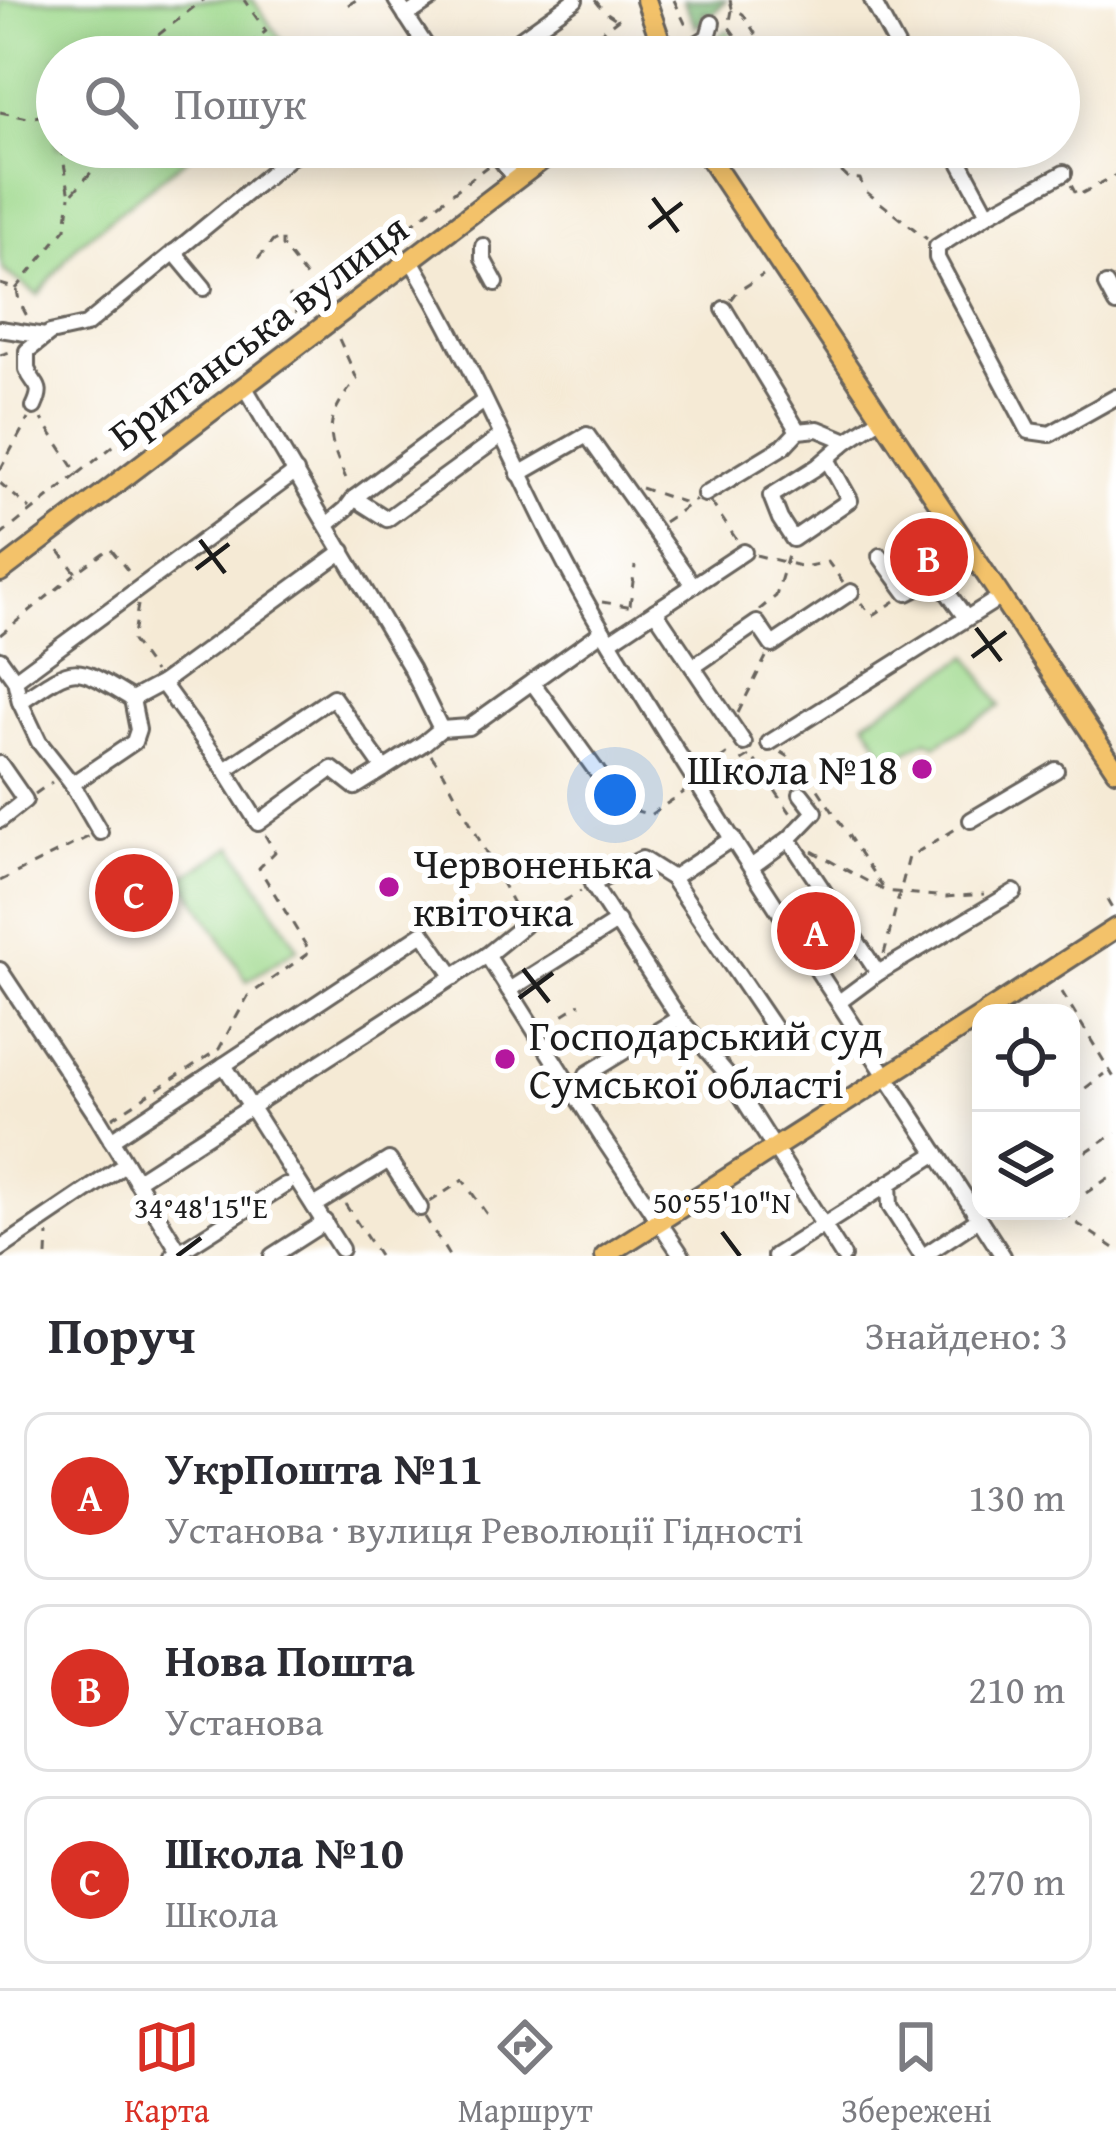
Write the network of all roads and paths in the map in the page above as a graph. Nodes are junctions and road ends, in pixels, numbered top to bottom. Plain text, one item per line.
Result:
1 (203, 0) edge
2 (244, 0) edge
3 (356, 0) edge
4 (396, 0) edge
5 (430, 0) edge
6 (575, 0) edge
7 (596, 0) edge
8 (646, 0) edge
9 (674, 0) edge
10 (730, 0) edge
11 (872, 0) edge
12 (348, 5) dead end
13 (732, 8) junction
14 (626, 13) dead end
15 (406, 16) junction
16 (617, 20) junction
17 (712, 22) dead end
18 (157, 36) edge
19 (260, 36) edge
20 (419, 36) edge
21 (524, 36) edge
22 (596, 36) edge
23 (659, 36) edge
24 (689, 36) edge
25 (708, 36) edge
26 (736, 36) edge
27 (756, 36) edge
28 (892, 36) edge
29 (0, 112) edge
30 (36, 117) edge
31 (65, 168) edge
32 (96, 168) edge
33 (277, 168) edge
34 (475, 168) edge
35 (506, 168) edge
36 (532, 168) edge
37 (716, 168) edge
38 (837, 168) edge
39 (963, 168) edge
40 (1064, 173) joint
41 (1116, 176) edge
42 (515, 181) junction
43 (70, 196) junction
44 (988, 214) junction
45 (483, 246) dead end
46 (937, 247) junction
47 (174, 252) junction
48 (258, 259) dead end
49 (412, 260) junction
50 (763, 275) dead end
51 (496, 283) dead end
52 (0, 284) edge
53 (1106, 285) dead end
54 (205, 288) dead end
55 (16, 289) junction
56 (319, 293) junction
57 (290, 296) dead end
58 (1116, 304) edge
59 (299, 309) junction
60 (724, 309) joint
61 (0, 329) edge
62 (45, 336) junction
63 (338, 339) dead end
64 (254, 342) junction
65 (260, 350) dead end
66 (244, 386) junction
67 (1116, 397) edge
68 (484, 401) junction
69 (34, 407) junction
70 (152, 416) junction
71 (880, 419) junction
72 (159, 425) dead end
73 (798, 431) junction
74 (501, 436) junction
75 (847, 441) junction
76 (827, 459) junction
77 (0, 470) edge
78 (296, 472) junction
79 (78, 474) junction
80 (519, 474) junction
81 (0, 483) edge
82 (622, 483) junction
83 (705, 494) junction
84 (354, 498) junction
85 (690, 504) junction
86 (32, 511) junction
87 (328, 525) junction
88 (654, 529) junction
89 (0, 536) edge
90 (793, 539) junction
91 (59, 551) dead end
92 (343, 551) junction
93 (744, 552) junction
94 (880, 556) dead end
95 (786, 562) junction
96 (68, 563) dead end
97 (635, 566) dead end
98 (0, 572) edge
99 (76, 573) dead end
100 (693, 585) junction
101 (851, 592) junction
102 (907, 593) junction
103 (999, 598) junction
104 (600, 602) dead end
105 (630, 607) junction
106 (655, 611) junction
107 (967, 618) junction
108 (757, 623) junction
109 (0, 635) edge
110 (606, 636) junction
111 (772, 645) junction
112 (0, 659) edge
113 (692, 667) junction
114 (15, 680) junction
115 (532, 682) junction
116 (162, 683) junction
117 (131, 699) junction
118 (20, 702) junction
119 (732, 726) junction
120 (441, 729) junction
121 (424, 743) junction
122 (744, 743) dead end
123 (769, 743) joint
124 (0, 764) edge
125 (384, 769) junction
126 (225, 770) junction
127 (1056, 770) dead end
128 (1116, 770) edge
129 (54, 781) dead end
130 (710, 781) dead end
131 (72, 784) junction
132 (40, 791) dead end
133 (684, 791) dead end
134 (801, 794) dead end
135 (620, 805) joint
136 (0, 820) edge
137 (796, 820) dead end
138 (971, 820) joint
139 (258, 823) junction
140 (100, 832) joint
141 (733, 838) junction
142 (789, 839) junction
143 (752, 867) junction
144 (672, 878) junction
145 (0, 881) edge
146 (592, 884) junction
147 (884, 891) junction
148 (1014, 892) joint
149 (900, 893) junction
150 (1107, 900) dead end
151 (1116, 916) edge
152 (618, 921) junction
153 (524, 925) junction
154 (1116, 928) edge
155 (487, 955) junction
156 (0, 970) edge
157 (878, 973) junction
158 (454, 977) junction
159 (509, 989) junction
160 (1062, 992) dead end
161 (839, 1002) junction
162 (580, 1004) dead end
163 (998, 1004) edge
164 (679, 1018) junction
165 (972, 1021) edge
166 (536, 1032) junction
167 (782, 1040) dead end
168 (224, 1065) junction
169 (587, 1074) dead end
170 (1104, 1074) dead end
171 (887, 1076) junction
172 (1116, 1081) edge
173 (1080, 1092) edge
174 (251, 1107) junction
175 (107, 1121) dead end
176 (1116, 1132) edge
177 (111, 1140) junction
178 (774, 1148) junction
179 (937, 1153) junction
180 (1080, 1156) edge
181 (126, 1164) junction
182 (1116, 1173) edge
183 (136, 1180) junction
184 (889, 1183) junction
185 (285, 1185) dead end
186 (337, 1192) junction
187 (1080, 1196) edge
188 (314, 1206) junction
189 (420, 1208) junction
190 (972, 1208) edge
191 (49, 1216) junction
192 (488, 1216) dead end
193 (977, 1220) edge
194 (980, 1220) edge
195 (1073, 1220) edge
196 (659, 1221) junction
197 (325, 1222) junction
198 (823, 1224) junction
199 (0, 1249) edge
200 (341, 1249) dead end
201 (1116, 1249) edge
202 (178, 1255) edge
203 (46, 1256) edge
204 (272, 1256) edge
205 (379, 1256) edge
206 (449, 1256) edge
207 (605, 1256) edge
208 (682, 1256) edge
209 (775, 1256) edge
210 (844, 1256) edge
211 (922, 1256) edge
212 (1003, 1256) edge

1 - 18 path
2 - 19 path
3 - 12 path
4 - 15 street
5 - 15 street
6 - 21 street
7 - 16 path
8 - 23 main road
9 - 24 path
10 - 13 path
11 - 28 street
13 - 26 path
13 - 27 path
14 - 16 path
15 - 20 street
16 - 22 path
17 - 25 street
29 - 30 path
31 - 43 path
32 - 43 path
33 - 47 street
34 - 56 path
35 - 42 street
36 - 42 main road, Британська вулиця
37 - 71 main road
38 - 46 path
39 - 44 street
40 - 41 path
40 - 44 street
42 - 49 main road, Британська вулиця
43 - 55 path
44 - 46 street
45 - 51 street
46 - 67 street
47 - 54 street
47 - 62 street
48 - 56 path
49 - 66 main road, Британська вулиця
49 - 68 street
50 - 60 path
52 - 55 path
53 - 58 street
55 - 62 path
56 - 59 path
57 - 59 path
59 - 64 path
60 - 73 street
61 - 62 street
62 - 69 street
63 - 84 path
64 - 65 path
64 - 70 path
66 - 78 street
66 - 98 main road, Британська вулиця
68 - 74 street
68 - 84 street
69 - 77 path
69 - 79 path
70 - 72 path
70 - 79 path
71 - 75 street
71 - 103 main road
73 - 75 street
73 - 83 street
74 - 80 street
74 - 84 street
75 - 76 street
76 - 90 street
76 - 90 street
78 - 87 street
78 - 114 street
79 - 86 path
80 - 82 street
80 - 110 street
81 - 86 path
82 - 85 path
82 - 88 street
83 - 85 path
83 - 93 path
84 - 87 street
85 - 88 path
86 - 89 path
87 - 92 street
88 - 100 street
90 - 95 path
91 - 96 path
92 - 116 street
92 - 120 street
93 - 95 path
93 - 100 street
94 - 102 street
95 - 101 path
95 - 108 path
97 - 105 path
99 - 109 path
100 - 106 street
101 - 102 path
101 - 111 street
102 - 107 street
103 - 107 street
103 - 128 main road
104 - 105 path
105 - 106 path
106 - 110 street
106 - 113 street
107 - 123 street
108 - 111 street
108 - 113 street
110 - 115 street
110 - 141 street
111 - 119 path
112 - 114 street
113 - 119 street
114 - 118 street
115 - 120 street
115 - 135 street
116 - 117 street
116 - 126 street
117 - 118 street
117 - 131 street
118 - 131 street
119 - 122 street
120 - 121 street
121 - 125 street
121 - 153 path
123 - 147 path
124 - 136 street
125 - 126 street
125 - 139 street
126 - 139 street
127 - 138 street
129 - 132 path
130 - 137 path
131 - 140 street
133 - 135 path
134 - 142 street
138 - 149 path
139 - 175 path
140 - 145 path
141 - 143 street
141 - 144 street
142 - 143 street
142 - 147 path
142 - 157 street
143 - 161 street
144 - 146 street
144 - 167 street
146 - 152 street
146 - 153 path
147 - 149 path
148 - 149 path
148 - 157 street
149 - 157 path
150 - 151 path
152 - 159 street
152 - 164 street
153 - 155 street
154 - 163 main road
155 - 158 street
155 - 159 street
156 - 177 street
157 - 161 street
158 - 168 street
158 - 174 street
159 - 166 street
160 - 172 path
161 - 171 street
162 - 166 path
164 - 169 street
164 - 178 street
165 - 171 main road
166 - 196 street
168 - 174 street
168 - 177 street
170 - 173 path
171 - 178 main road
171 - 179 street
174 - 183 street
174 - 188 street
176 - 180 path
177 - 181 street
178 - 196 main road
178 - 198 street
179 - 184 street
179 - 190 street
181 - 183 street
181 - 191 street
182 - 187 path
183 - 202 street
184 - 198 street
184 - 211 street
185 - 202 street
186 - 188 street
186 - 189 street
186 - 205 path
188 - 197 street
189 - 192 path
189 - 206 path
191 - 199 street
191 - 203 path
193 - 211 street
194 - 212 street
195 - 201 path
196 - 207 main road
196 - 208 street
197 - 200 street
197 - 204 street
198 - 209 street
198 - 210 street

